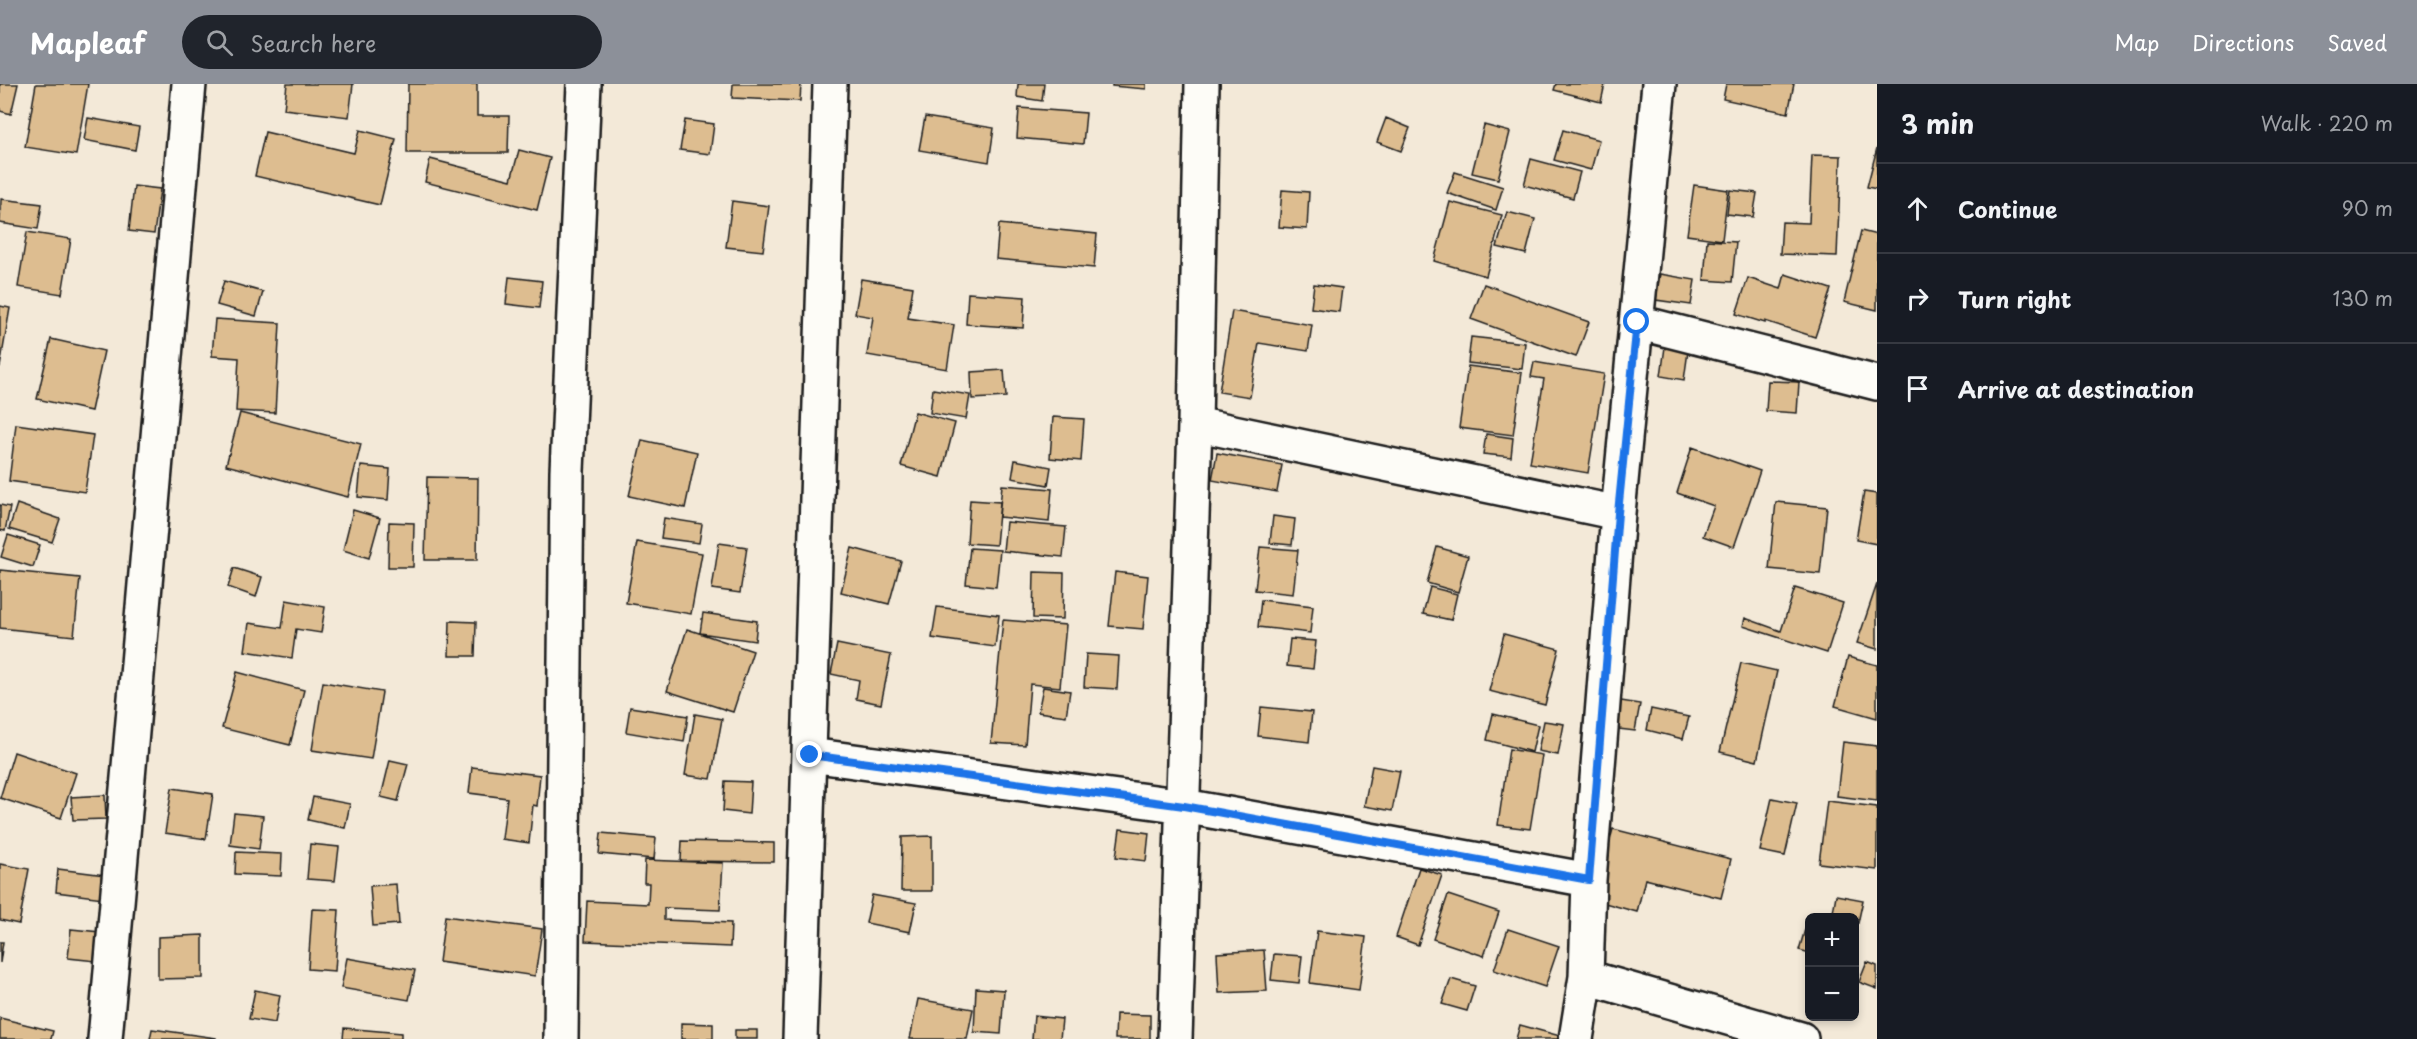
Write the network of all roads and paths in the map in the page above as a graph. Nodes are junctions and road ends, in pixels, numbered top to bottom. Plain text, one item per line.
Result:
1 (189, 84) edge
2 (584, 84) edge
3 (830, 84) edge
4 (1202, 84) edge
5 (1659, 84) edge
6 (1637, 322) junction
7 (1877, 383) edge
8 (1195, 424) junction
9 (1618, 513) junction
10 (810, 755) junction
11 (1184, 806) junction
12 (1589, 880) junction
13 (1586, 977) junction
14 (105, 1039) edge
15 (561, 1039) edge
16 (800, 1039) edge
17 (1175, 1039) edge
18 (1576, 1039) edge
19 (1801, 1039) edge

1 - 14 street
2 - 15 street
3 - 10 street
4 - 8 street
5 - 6 street
6 - 7 street
6 - 9 street
8 - 9 street
8 - 11 street
9 - 12 street
10 - 11 street
10 - 16 street
11 - 12 street
11 - 17 street
12 - 13 street
13 - 18 street
13 - 19 street

